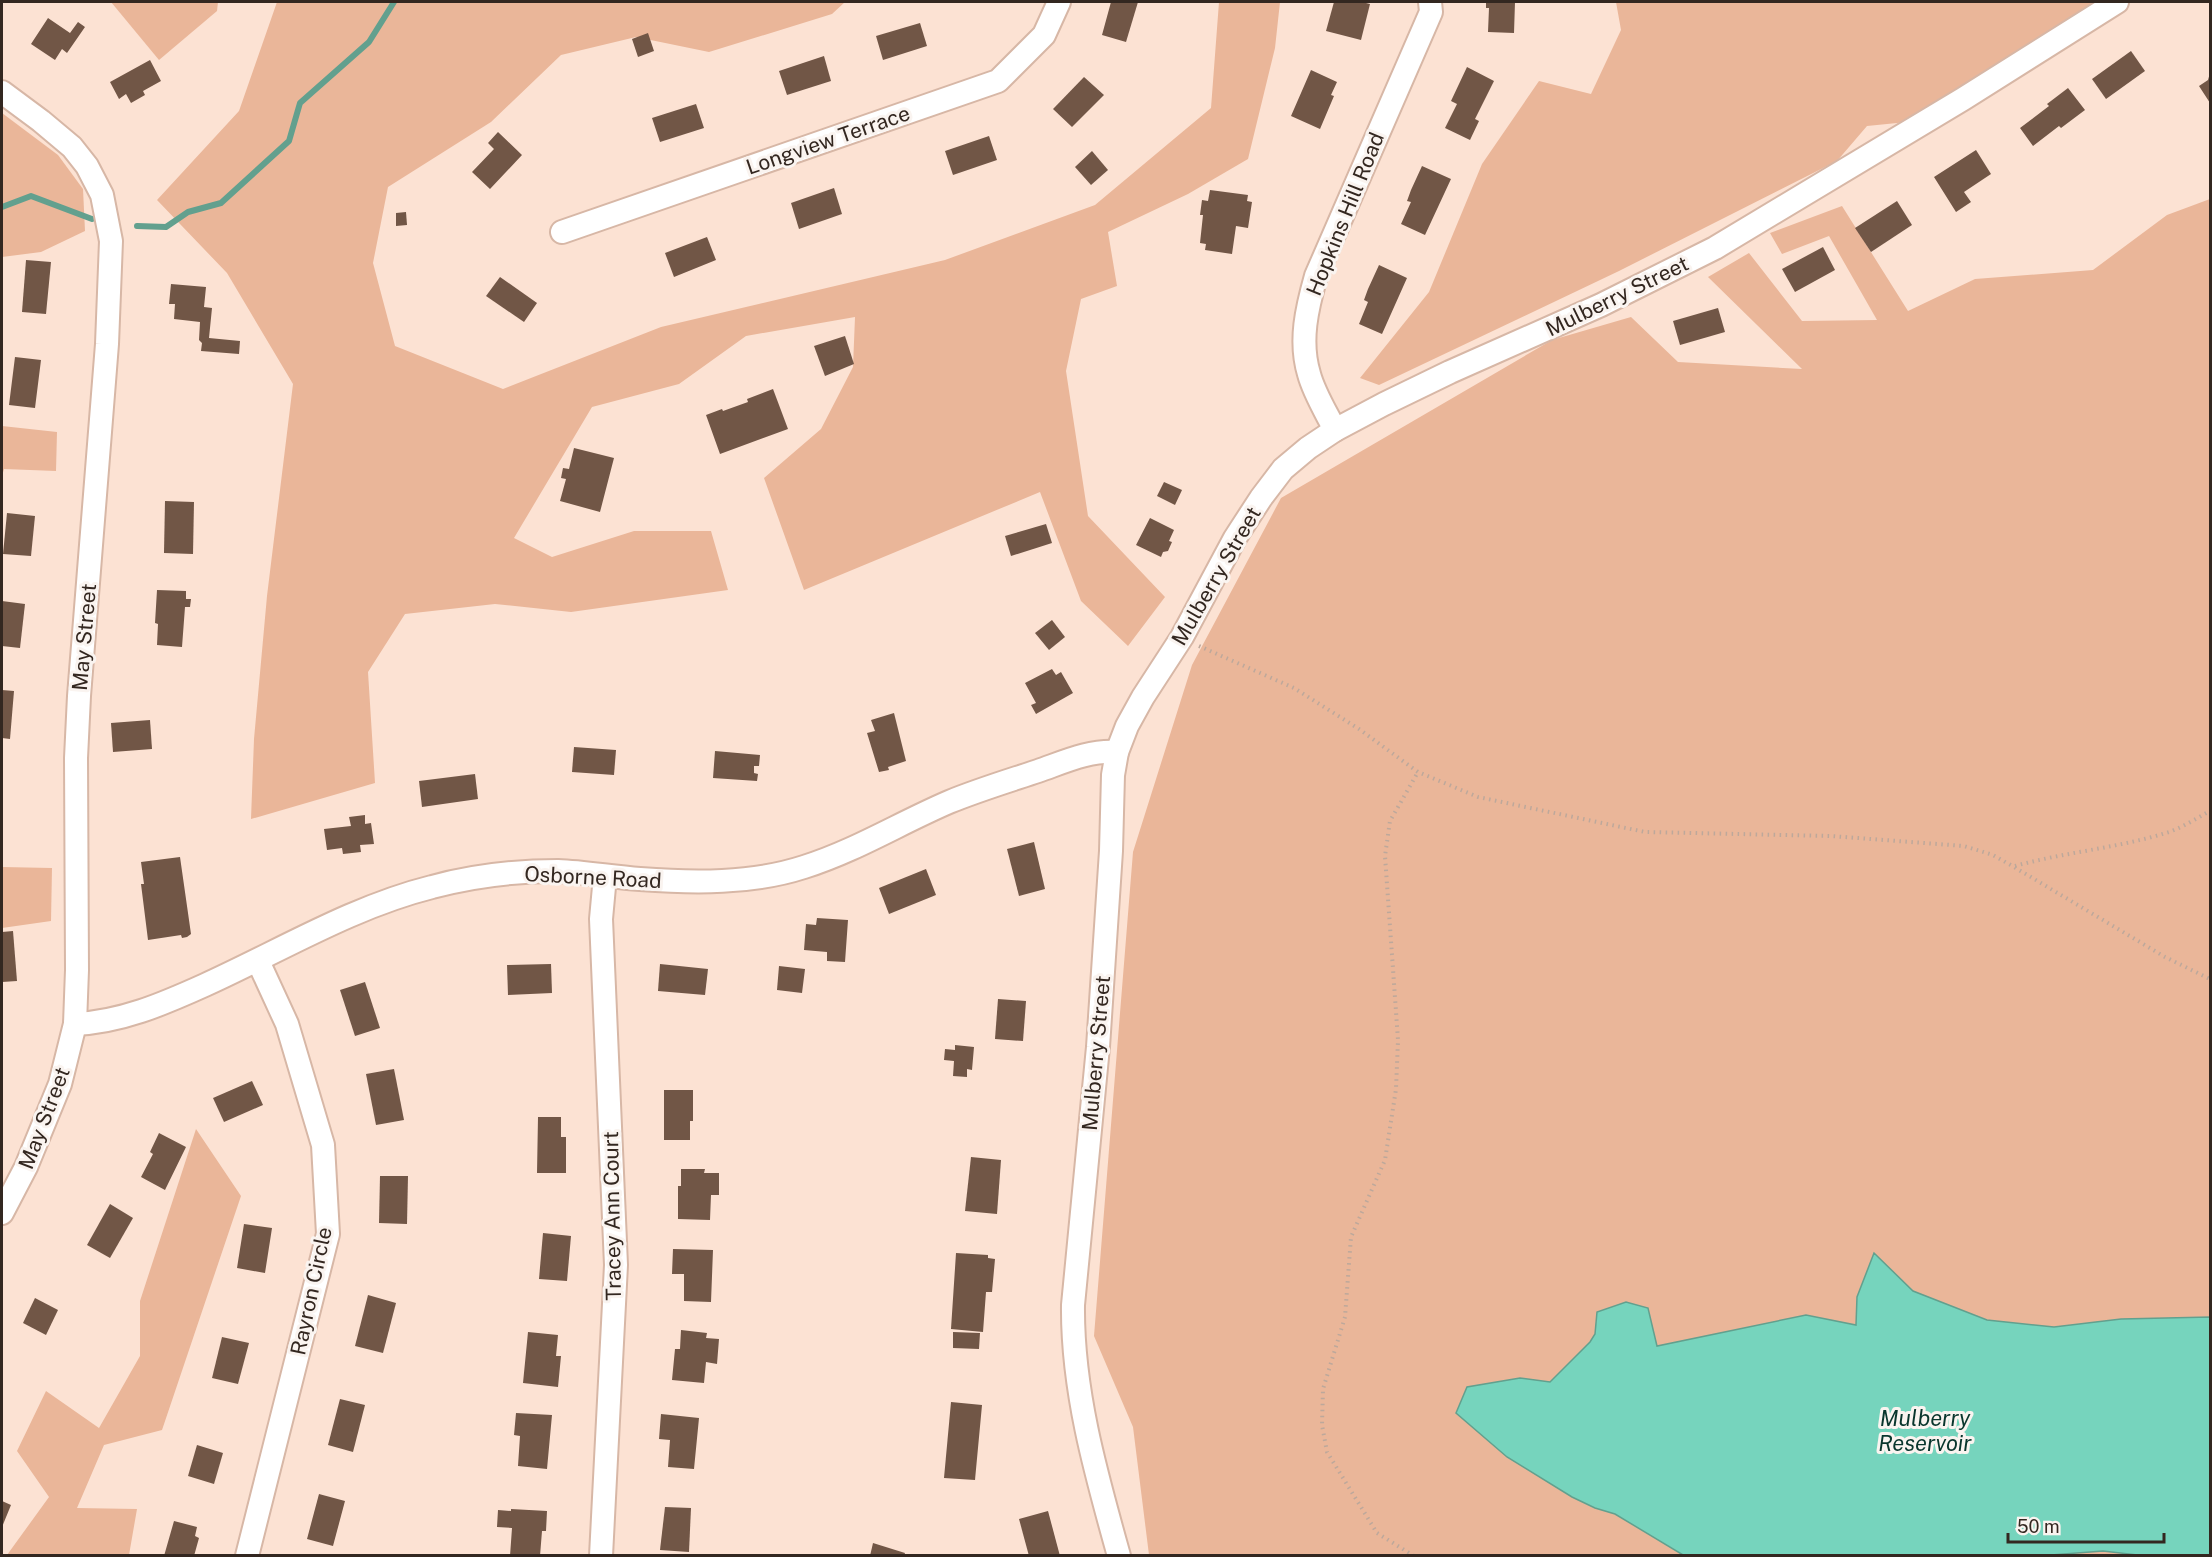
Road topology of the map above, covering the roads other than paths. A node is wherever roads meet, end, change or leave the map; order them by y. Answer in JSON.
{"nodes":[{"id":1,"x":1059,"y":2,"type":"edge"},
{"id":2,"x":1430,"y":2,"type":"edge"},
{"id":3,"x":2116,"y":2,"type":"edge"},
{"id":4,"x":2,"y":92,"type":"edge"},
{"id":5,"x":562,"y":232,"type":"dead end"},
{"id":6,"x":1335,"y":430,"type":"junction"},
{"id":7,"x":1117,"y":752,"type":"junction"},
{"id":8,"x":605,"y":876,"type":"junction"},
{"id":9,"x":258,"y":961,"type":"junction"},
{"id":10,"x":75,"y":1024,"type":"junction"},
{"id":11,"x":2,"y":1213,"type":"edge"},
{"id":12,"x":247,"y":1556,"type":"edge"},
{"id":13,"x":601,"y":1556,"type":"edge"},
{"id":14,"x":1119,"y":1556,"type":"edge"}],
"edges":[{"from":1,"to":5,"type":"street","name":"Longview Terrace"},
{"from":2,"to":6,"type":"street","name":"Hopkins Hill Road"},
{"from":3,"to":6,"type":"street","name":"Mulberry Street"},
{"from":4,"to":10,"type":"street","name":"May Street"},
{"from":6,"to":7,"type":"street","name":"Mulberry Street"},
{"from":7,"to":8,"type":"street","name":"Osborne Road"},
{"from":7,"to":14,"type":"street","name":"Mulberry Street"},
{"from":8,"to":9,"type":"street","name":"Osborne Road"},
{"from":8,"to":13,"type":"street","name":"Tracey Ann Court"},
{"from":9,"to":10,"type":"street","name":"Osborne Road"},
{"from":9,"to":12,"type":"street","name":"Rayron Circle"},
{"from":10,"to":11,"type":"street","name":"May Street"}]}
